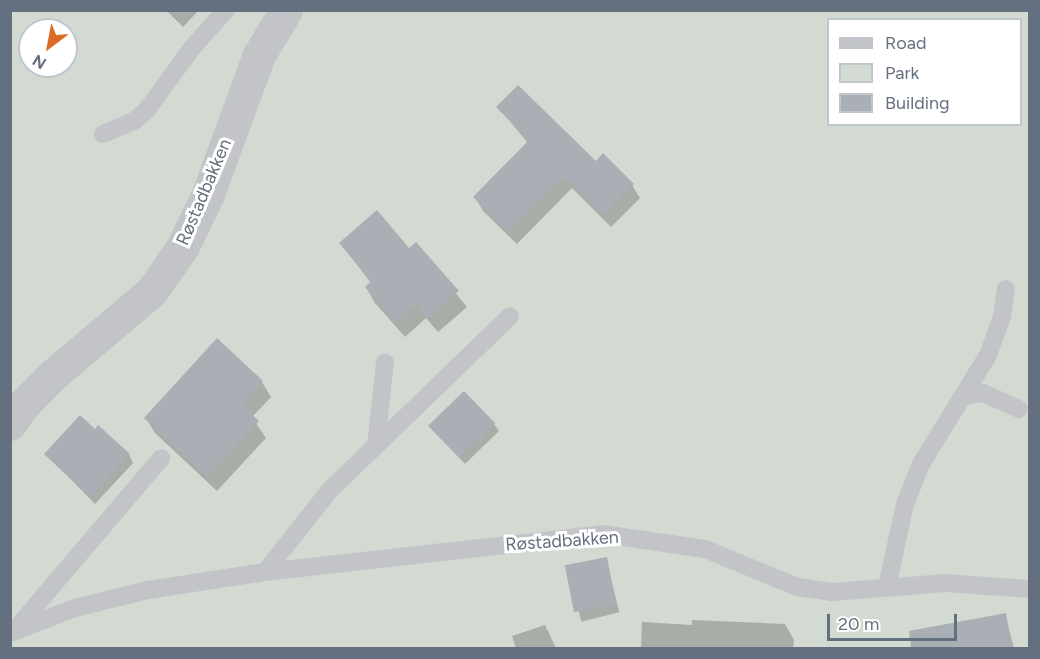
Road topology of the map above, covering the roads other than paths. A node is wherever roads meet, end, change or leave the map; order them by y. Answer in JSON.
{"nodes":[{"id":1,"x":226,"y":10,"type":"edge"},
{"id":2,"x":286,"y":10,"type":"edge"},
{"id":3,"x":103,"y":134,"type":"dead end"},
{"id":4,"x":1006,"y":289,"type":"dead end"},
{"id":5,"x":510,"y":316,"type":"dead end"},
{"id":6,"x":385,"y":362,"type":"dead end"},
{"id":7,"x":963,"y":396,"type":"junction"},
{"id":8,"x":1020,"y":409,"type":"dead end"},
{"id":9,"x":10,"y":424,"type":"edge"},
{"id":10,"x":376,"y":445,"type":"junction"},
{"id":11,"x":161,"y":458,"type":"dead end"},
{"id":12,"x":265,"y":572,"type":"junction"},
{"id":13,"x":886,"y":586,"type":"junction"},
{"id":14,"x":1029,"y":589,"type":"edge"},
{"id":15,"x":12,"y":632,"type":"edge"}],
"edges":[{"from":1,"to":3,"type":"lane"},
{"from":2,"to":9,"type":"street","name":"Røstadbakken"},
{"from":4,"to":7,"type":"lane"},
{"from":5,"to":10,"type":"lane"},
{"from":6,"to":10,"type":"lane"},
{"from":7,"to":8,"type":"lane"},
{"from":7,"to":13,"type":"lane"},
{"from":10,"to":12,"type":"lane"},
{"from":11,"to":15,"type":"lane"},
{"from":12,"to":13,"type":"lane","name":"Røstadbakken"},
{"from":12,"to":15,"type":"lane","name":"Røstadbakken"},
{"from":13,"to":14,"type":"lane","name":"Røstadbakken"}]}
